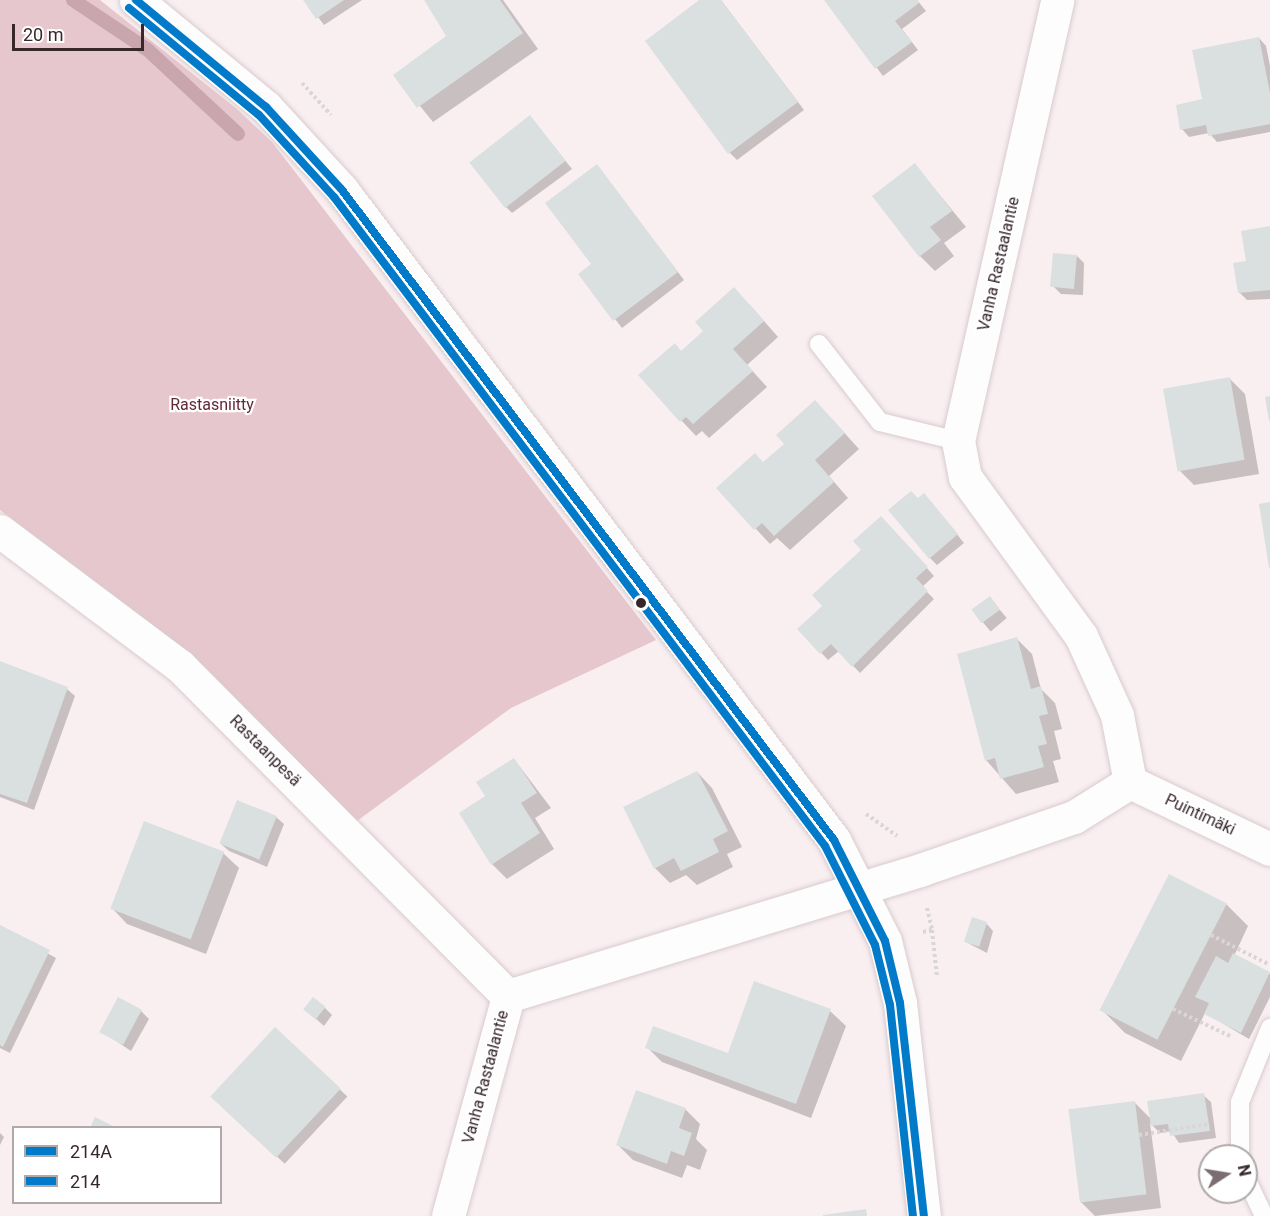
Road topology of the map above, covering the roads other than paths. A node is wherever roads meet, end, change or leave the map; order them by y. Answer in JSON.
{"nodes":[{"id":1,"x":136,"y":0,"type":"edge"},
{"id":2,"x":1057,"y":0,"type":"edge"},
{"id":3,"x":819,"y":344,"type":"dead end"},
{"id":4,"x":958,"y":441,"type":"junction"},
{"id":5,"x":0,"y":531,"type":"edge"},
{"id":6,"x":1130,"y":782,"type":"junction"},
{"id":7,"x":1270,"y":849,"type":"edge"},
{"id":8,"x":861,"y":888,"type":"junction"},
{"id":9,"x":508,"y":996,"type":"junction"},
{"id":10,"x":1270,"y":1028,"type":"edge"},
{"id":11,"x":1240,"y":1144,"type":"edge"},
{"id":12,"x":448,"y":1216,"type":"edge"},
{"id":13,"x":924,"y":1216,"type":"edge"}],
"edges":[{"from":1,"to":8,"type":"street"},
{"from":2,"to":4,"type":"street","name":"Vanha Rastaalantie"},
{"from":3,"to":4,"type":"lane"},
{"from":4,"to":6,"type":"street","name":"Vanha Rastaalantie"},
{"from":5,"to":9,"type":"street","name":"Rastaanpesä"},
{"from":6,"to":7,"type":"street","name":"Puintimäki"},
{"from":6,"to":8,"type":"street","name":"Vanha Rastaalantie"},
{"from":8,"to":9,"type":"street","name":"Vanha Rastaalantie"},
{"from":8,"to":13,"type":"street"},
{"from":9,"to":12,"type":"street","name":"Vanha Rastaalantie"},
{"from":10,"to":11,"type":"lane"}]}
